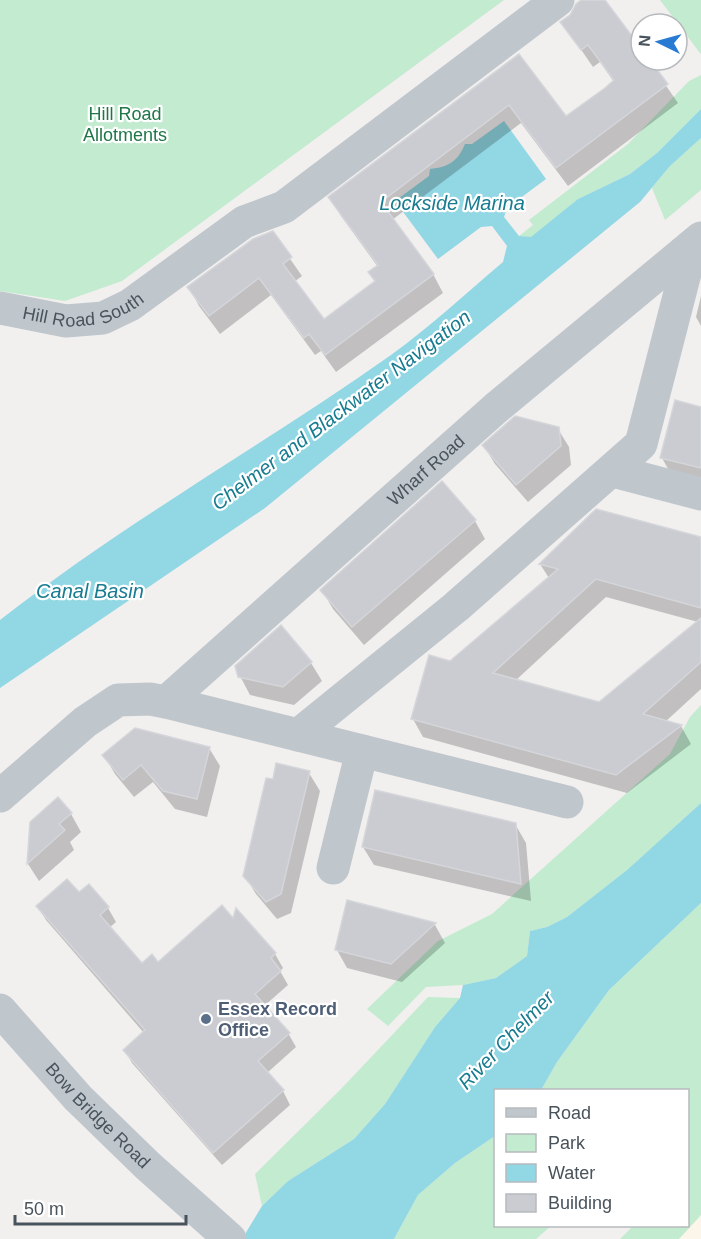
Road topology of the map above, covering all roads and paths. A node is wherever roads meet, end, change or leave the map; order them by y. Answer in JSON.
{"nodes":[{"id":1,"x":558,"y":0,"type":"edge"},
{"id":2,"x":696,"y":242,"type":"edge"},
{"id":3,"x":0,"y":308,"type":"edge"},
{"id":4,"x":613,"y":471,"type":"junction"},
{"id":5,"x":701,"y":494,"type":"edge"},
{"id":6,"x":166,"y":702,"type":"junction"},
{"id":7,"x":298,"y":735,"type":"junction"},
{"id":8,"x":362,"y":751,"type":"junction"},
{"id":9,"x":0,"y":796,"type":"edge"},
{"id":10,"x":567,"y":802,"type":"dead end"},
{"id":11,"x":333,"y":868,"type":"dead end"},
{"id":12,"x":0,"y":1010,"type":"edge"},
{"id":13,"x":230,"y":1239,"type":"edge"}],
"edges":[{"from":1,"to":3,"type":"street","name":"Hill Road South"},
{"from":2,"to":4,"type":"street","name":"Wharf Road"},
{"from":2,"to":6,"type":"street","name":"Wharf Road"},
{"from":4,"to":5,"type":"street"},
{"from":4,"to":7,"type":"street","name":"Wharf Road"},
{"from":6,"to":7,"type":"street"},
{"from":6,"to":9,"type":"street"},
{"from":7,"to":8,"type":"street"},
{"from":8,"to":10,"type":"street"},
{"from":8,"to":11,"type":"street"},
{"from":12,"to":13,"type":"street","name":"Bow Bridge Road"}]}
